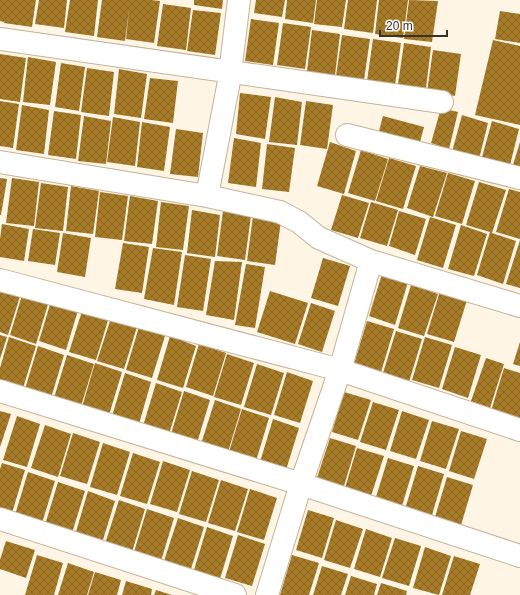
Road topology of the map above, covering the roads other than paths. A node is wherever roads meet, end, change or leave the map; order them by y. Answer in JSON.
{"nodes":[{"id":1,"x":239,"y":0,"type":"edge"},
{"id":2,"x":0,"y":39,"type":"edge"},
{"id":3,"x":230,"y":72,"type":"junction"},
{"id":4,"x":442,"y":102,"type":"dead end"},
{"id":5,"x":347,"y":135,"type":"dead end"},
{"id":6,"x":0,"y":162,"type":"edge"},
{"id":7,"x":520,"y":178,"type":"edge"},
{"id":8,"x":207,"y":196,"type":"junction"},
{"id":9,"x":371,"y":261,"type":"junction"},
{"id":10,"x":0,"y":280,"type":"edge"},
{"id":11,"x":520,"y":306,"type":"edge"},
{"id":12,"x":340,"y":370,"type":"junction"},
{"id":13,"x":0,"y":391,"type":"edge"},
{"id":14,"x":520,"y":430,"type":"edge"},
{"id":15,"x":301,"y":484,"type":"junction"},
{"id":16,"x":0,"y":519,"type":"edge"},
{"id":17,"x":520,"y":556,"type":"edge"},
{"id":18,"x":235,"y":595,"type":"edge"},
{"id":19,"x":267,"y":595,"type":"edge"}],
"edges":[{"from":1,"to":3,"type":"street"},
{"from":2,"to":3,"type":"street"},
{"from":3,"to":4,"type":"street"},
{"from":3,"to":8,"type":"street"},
{"from":5,"to":7,"type":"street"},
{"from":6,"to":8,"type":"street"},
{"from":8,"to":9,"type":"street"},
{"from":9,"to":11,"type":"street"},
{"from":9,"to":12,"type":"street"},
{"from":10,"to":12,"type":"street"},
{"from":12,"to":14,"type":"street"},
{"from":12,"to":15,"type":"street"},
{"from":13,"to":15,"type":"street"},
{"from":15,"to":17,"type":"street"},
{"from":15,"to":19,"type":"street"},
{"from":16,"to":18,"type":"street"}]}
